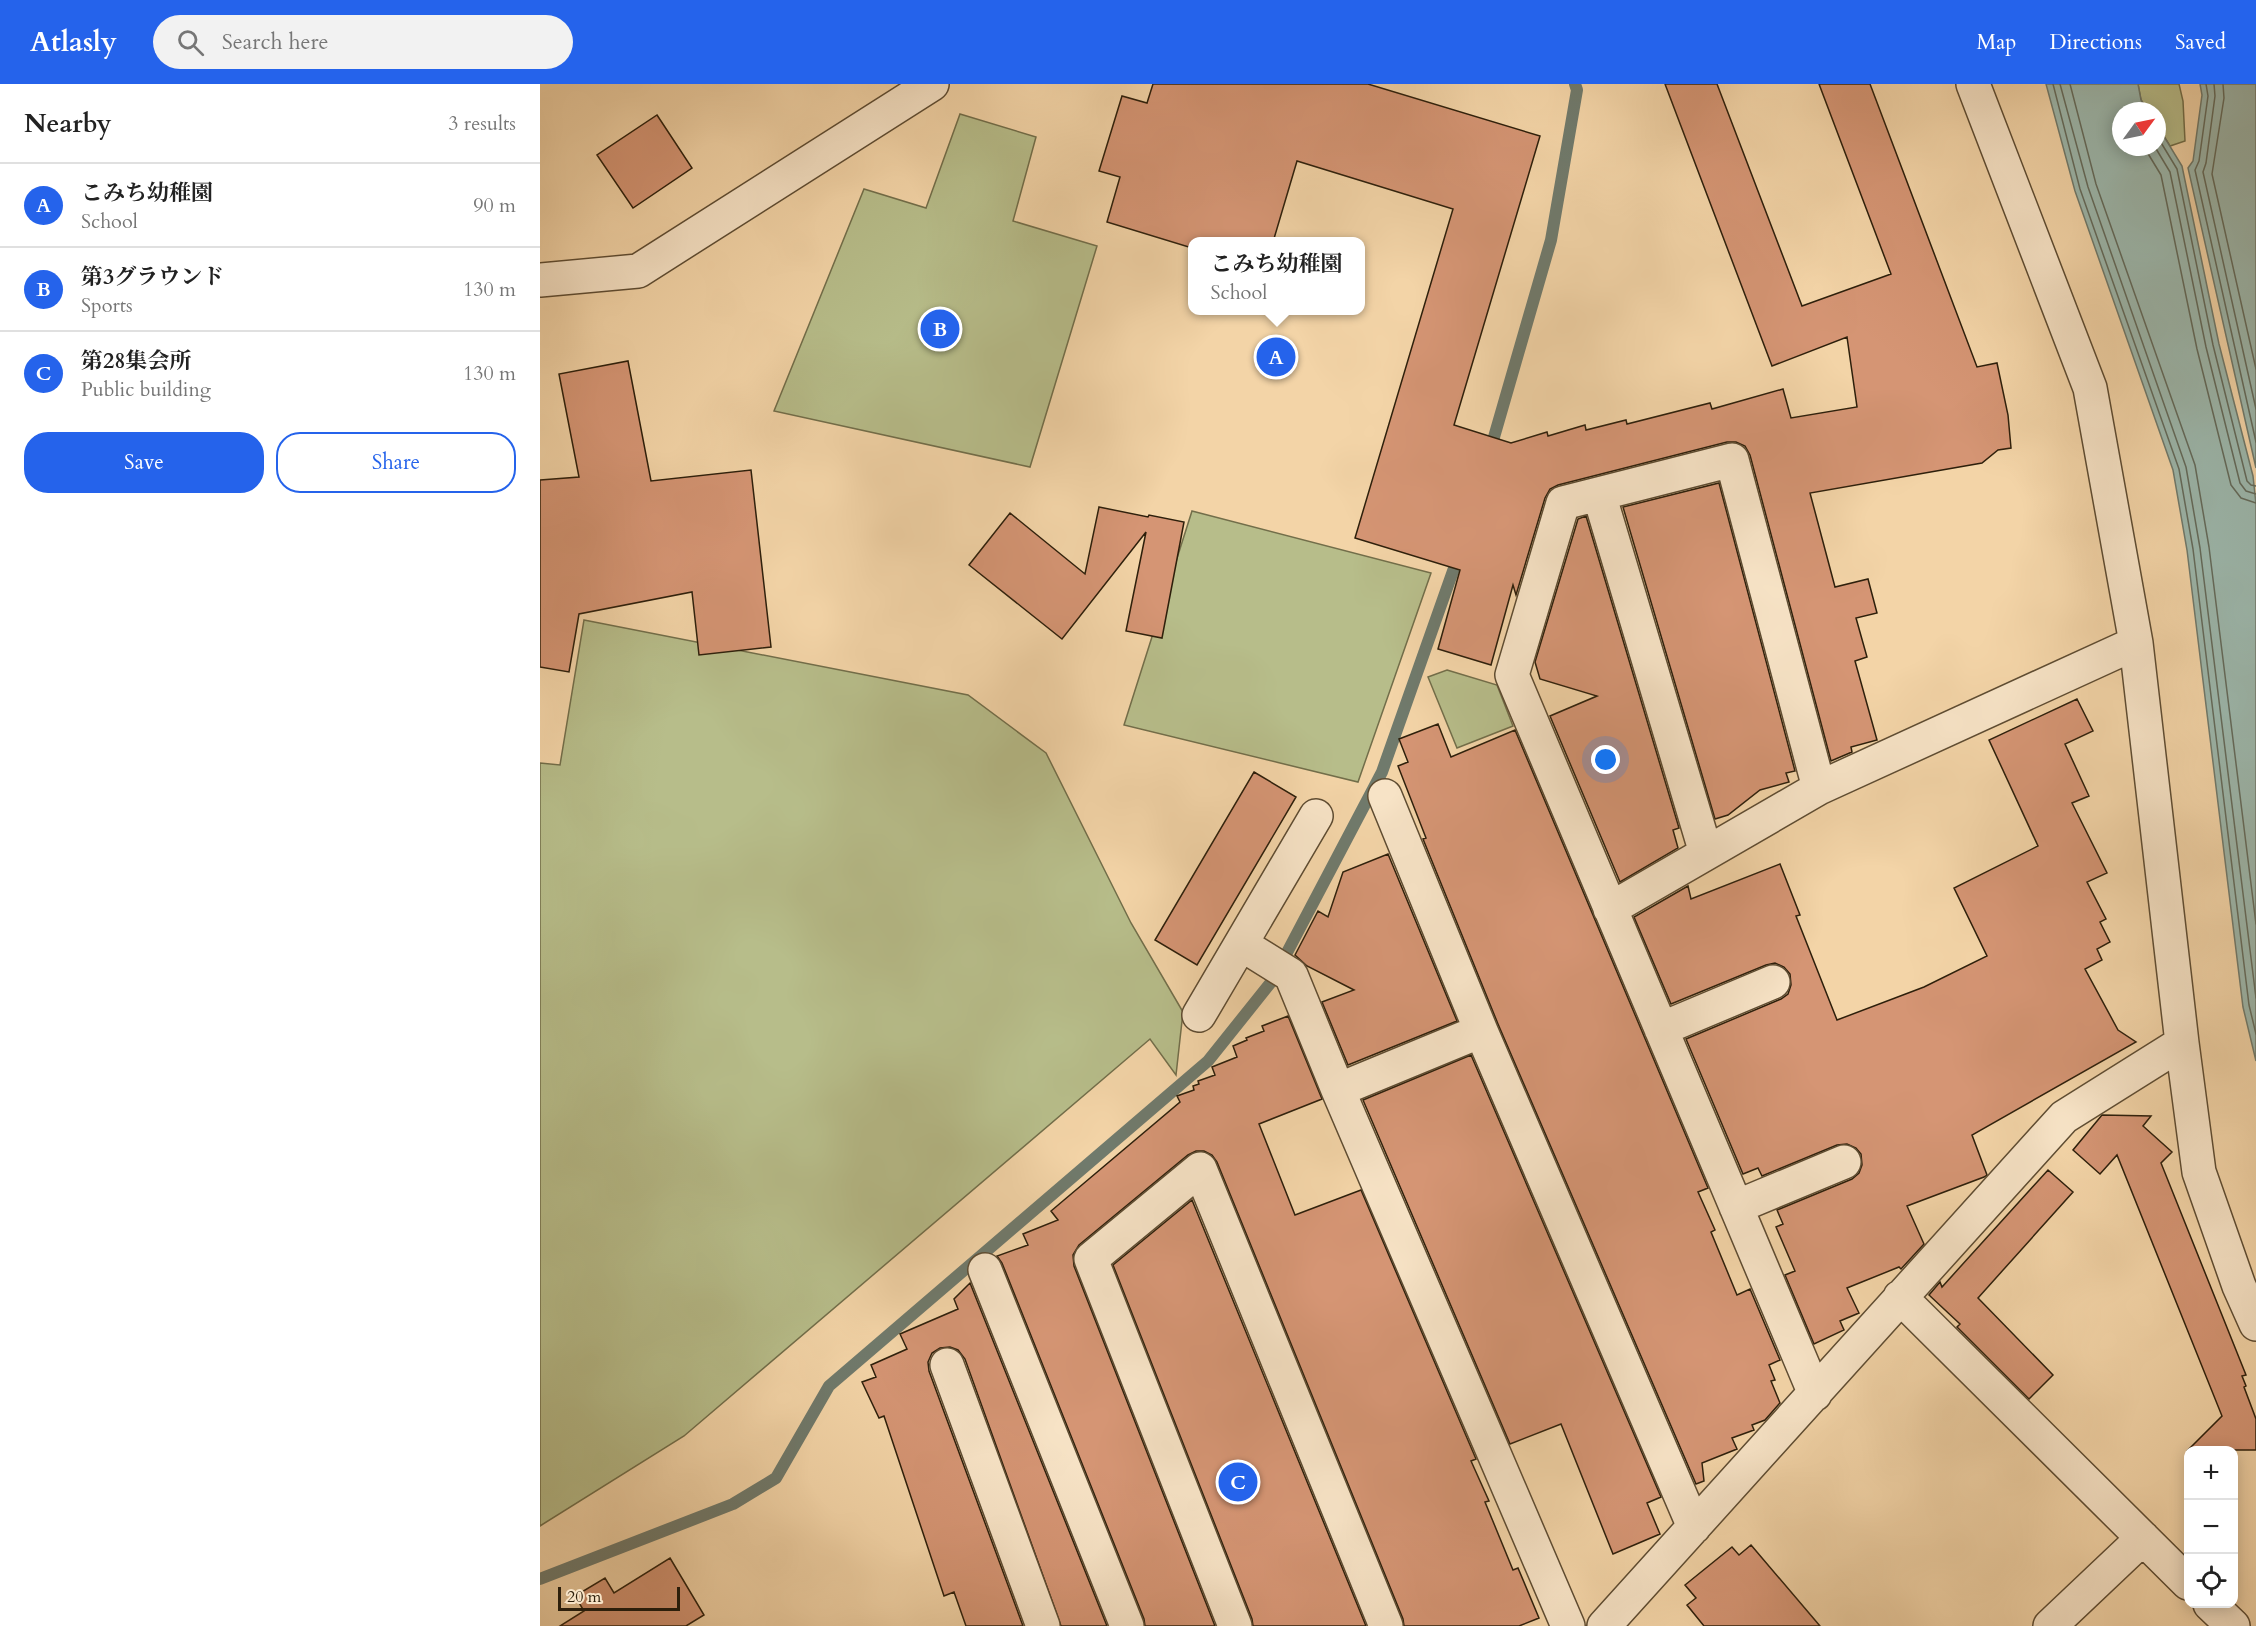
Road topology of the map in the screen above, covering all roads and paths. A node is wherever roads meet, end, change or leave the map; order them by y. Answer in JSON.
{"nodes":[{"id":1,"x":932,"y":84,"type":"edge"},
{"id":2,"x":1973,"y":84,"type":"edge"},
{"id":3,"x":540,"y":280,"type":"edge"},
{"id":4,"x":1599,"y":494,"type":"junction"},
{"id":5,"x":2136,"y":643,"type":"junction"},
{"id":6,"x":1819,"y":788,"type":"junction"},
{"id":7,"x":1385,"y":796,"type":"dead end"},
{"id":8,"x":1317,"y":816,"type":"dead end"},
{"id":9,"x":1706,"y":853,"type":"junction"},
{"id":10,"x":1610,"y":909,"type":"junction"},
{"id":11,"x":1241,"y":944,"type":"junction"},
{"id":12,"x":1773,"y":982,"type":"dead end"},
{"id":13,"x":1199,"y":1015,"type":"dead end"},
{"id":14,"x":1661,"y":1029,"type":"junction"},
{"id":15,"x":1481,"y":1031,"type":"junction"},
{"id":16,"x":2182,"y":1043,"type":"junction"},
{"id":17,"x":1338,"y":1090,"type":"junction"},
{"id":18,"x":1844,"y":1162,"type":"dead end"},
{"id":19,"x":1736,"y":1207,"type":"junction"},
{"id":20,"x":985,"y":1270,"type":"dead end"},
{"id":21,"x":1900,"y":1297,"type":"junction"},
{"id":22,"x":2256,"y":1324,"type":"edge"},
{"id":23,"x":947,"y":1365,"type":"dead end"},
{"id":24,"x":1815,"y":1394,"type":"junction"},
{"id":25,"x":1694,"y":1527,"type":"junction"},
{"id":26,"x":2143,"y":1538,"type":"junction"},
{"id":27,"x":2184,"y":1579,"type":"edge"},
{"id":28,"x":2214,"y":1608,"type":"edge"},
{"id":29,"x":1043,"y":1626,"type":"edge"},
{"id":30,"x":1127,"y":1626,"type":"edge"},
{"id":31,"x":1235,"y":1626,"type":"edge"},
{"id":32,"x":1386,"y":1626,"type":"edge"},
{"id":33,"x":1568,"y":1626,"type":"edge"},
{"id":34,"x":1604,"y":1626,"type":"edge"},
{"id":35,"x":2049,"y":1626,"type":"edge"},
{"id":36,"x":2233,"y":1626,"type":"edge"}],
"edges":[{"from":1,"to":3,"type":"street"},
{"from":2,"to":5,"type":"street"},
{"from":4,"to":6,"type":"street"},
{"from":4,"to":9,"type":"street"},
{"from":4,"to":10,"type":"street"},
{"from":5,"to":6,"type":"street"},
{"from":5,"to":16,"type":"street"},
{"from":6,"to":9,"type":"street"},
{"from":7,"to":15,"type":"street"},
{"from":8,"to":11,"type":"street"},
{"from":9,"to":10,"type":"street"},
{"from":10,"to":14,"type":"street"},
{"from":11,"to":13,"type":"street"},
{"from":11,"to":17,"type":"street"},
{"from":12,"to":14,"type":"street"},
{"from":14,"to":19,"type":"street"},
{"from":15,"to":17,"type":"street"},
{"from":15,"to":25,"type":"street"},
{"from":16,"to":21,"type":"street"},
{"from":16,"to":22,"type":"street"},
{"from":17,"to":33,"type":"street"},
{"from":18,"to":19,"type":"street"},
{"from":19,"to":24,"type":"street"},
{"from":20,"to":30,"type":"street"},
{"from":21,"to":24,"type":"street"},
{"from":21,"to":26,"type":"street"},
{"from":23,"to":29,"type":"street"},
{"from":24,"to":25,"type":"street"},
{"from":25,"to":34,"type":"street"},
{"from":26,"to":27,"type":"street"},
{"from":26,"to":35,"type":"street"},
{"from":28,"to":36,"type":"street"},
{"from":31,"to":32,"type":"street"}]}
